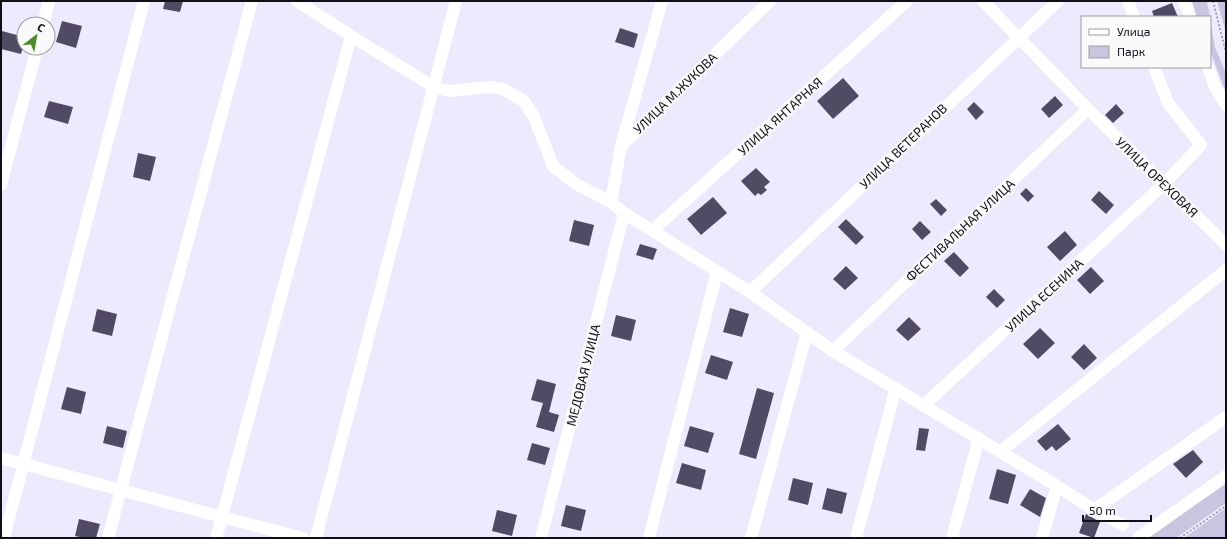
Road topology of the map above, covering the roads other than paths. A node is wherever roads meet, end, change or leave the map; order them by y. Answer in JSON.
{"nodes":[{"id":1,"x":49,"y":1,"type":"edge"},
{"id":2,"x":144,"y":1,"type":"edge"},
{"id":3,"x":252,"y":1,"type":"edge"},
{"id":4,"x":297,"y":1,"type":"edge"},
{"id":5,"x":456,"y":1,"type":"edge"},
{"id":6,"x":662,"y":1,"type":"edge"},
{"id":7,"x":770,"y":1,"type":"edge"},
{"id":8,"x":907,"y":1,"type":"edge"},
{"id":9,"x":983,"y":1,"type":"edge"},
{"id":10,"x":1058,"y":1,"type":"edge"},
{"id":11,"x":1128,"y":1,"type":"edge"},
{"id":12,"x":1184,"y":1,"type":"edge"},
{"id":13,"x":45,"y":16,"type":"edge"},
{"id":14,"x":1134,"y":16,"type":"edge"},
{"id":15,"x":1190,"y":16,"type":"edge"},
{"id":16,"x":351,"y":36,"type":"junction"},
{"id":17,"x":1019,"y":37,"type":"junction"},
{"id":18,"x":35,"y":56,"type":"edge"},
{"id":19,"x":1154,"y":68,"type":"edge"},
{"id":20,"x":1208,"y":68,"type":"edge"},
{"id":21,"x":434,"y":87,"type":"junction"},
{"id":22,"x":1226,"y":105,"type":"edge"},
{"id":23,"x":1088,"y":110,"type":"junction"},
{"id":24,"x":621,"y":146,"type":"junction"},
{"id":25,"x":1164,"y":184,"type":"junction"},
{"id":26,"x":1,"y":185,"type":"edge"},
{"id":27,"x":611,"y":202,"type":"junction"},
{"id":28,"x":624,"y":213,"type":"junction"},
{"id":29,"x":653,"y":230,"type":"junction"},
{"id":30,"x":1226,"y":245,"type":"edge"},
{"id":31,"x":1226,"y":270,"type":"edge"},
{"id":32,"x":717,"y":272,"type":"junction"},
{"id":33,"x":750,"y":292,"type":"junction"},
{"id":34,"x":807,"y":332,"type":"junction"},
{"id":35,"x":833,"y":351,"type":"junction"},
{"id":36,"x":896,"y":388,"type":"junction"},
{"id":37,"x":924,"y":405,"type":"junction"},
{"id":38,"x":1226,"y":417,"type":"edge"},
{"id":39,"x":979,"y":438,"type":"junction"},
{"id":40,"x":1001,"y":451,"type":"junction"},
{"id":41,"x":1,"y":458,"type":"edge"},
{"id":42,"x":23,"y":464,"type":"junction"},
{"id":43,"x":1226,"y":476,"type":"edge"},
{"id":44,"x":1058,"y":486,"type":"junction"},
{"id":45,"x":121,"y":490,"type":"junction"},
{"id":46,"x":1094,"y":510,"type":"junction"},
{"id":47,"x":222,"y":517,"type":"junction"},
{"id":48,"x":1123,"y":525,"type":"dead end"},
{"id":49,"x":4,"y":538,"type":"edge"},
{"id":50,"x":108,"y":538,"type":"edge"},
{"id":51,"x":216,"y":538,"type":"edge"},
{"id":52,"x":303,"y":538,"type":"edge"},
{"id":53,"x":316,"y":538,"type":"edge"},
{"id":54,"x":541,"y":538,"type":"edge"},
{"id":55,"x":649,"y":538,"type":"edge"},
{"id":56,"x":751,"y":538,"type":"edge"},
{"id":57,"x":856,"y":538,"type":"edge"},
{"id":58,"x":952,"y":538,"type":"edge"},
{"id":59,"x":1042,"y":538,"type":"edge"},
{"id":60,"x":1138,"y":538,"type":"edge"}],
"edges":[{"from":1,"to":13,"type":"street"},
{"from":2,"to":42,"type":"street"},
{"from":3,"to":45,"type":"street"},
{"from":4,"to":16,"type":"street"},
{"from":5,"to":21,"type":"street"},
{"from":6,"to":24,"type":"street"},
{"from":7,"to":24,"type":"street","name":"УЛИЦА М.ЖУКОВА"},
{"from":8,"to":29,"type":"street","name":"УЛИЦА ЯНТАРНАЯ"},
{"from":9,"to":17,"type":"street","name":"УЛИЦА ОРЕХОВАЯ"},
{"from":10,"to":17,"type":"street","name":"УЛИЦА ВЕТЕРАНОВ"},
{"from":11,"to":14,"type":"street"},
{"from":12,"to":15,"type":"street"},
{"from":16,"to":21,"type":"street"},
{"from":16,"to":47,"type":"street"},
{"from":17,"to":23,"type":"street","name":"УЛИЦА ОРЕХОВАЯ"},
{"from":17,"to":33,"type":"street","name":"УЛИЦА ВЕТЕРАНОВ"},
{"from":18,"to":26,"type":"street"},
{"from":19,"to":25,"type":"street","name":"УЛИЦА ЕСЕНИНА"},
{"from":20,"to":22,"type":"street"},
{"from":21,"to":27,"type":"street"},
{"from":21,"to":53,"type":"street"},
{"from":23,"to":25,"type":"street","name":"УЛИЦА ОРЕХОВАЯ"},
{"from":23,"to":35,"type":"street","name":"ФЕСТИВАЛЬНАЯ УЛИЦА"},
{"from":24,"to":27,"type":"street"},
{"from":25,"to":30,"type":"street","name":"УЛИЦА ОРЕХОВАЯ"},
{"from":25,"to":37,"type":"street","name":"УЛИЦА ЕСЕНИНА"},
{"from":27,"to":28,"type":"street"},
{"from":28,"to":29,"type":"street"},
{"from":28,"to":54,"type":"street","name":"МЕДОВАЯ УЛИЦА"},
{"from":29,"to":32,"type":"street"},
{"from":31,"to":40,"type":"street"},
{"from":32,"to":33,"type":"street"},
{"from":32,"to":55,"type":"street"},
{"from":33,"to":34,"type":"street"},
{"from":34,"to":35,"type":"street"},
{"from":34,"to":56,"type":"street"},
{"from":35,"to":36,"type":"street"},
{"from":36,"to":37,"type":"street"},
{"from":36,"to":57,"type":"street"},
{"from":37,"to":39,"type":"street"},
{"from":38,"to":46,"type":"street"},
{"from":39,"to":40,"type":"street"},
{"from":39,"to":58,"type":"street"},
{"from":40,"to":44,"type":"street"},
{"from":41,"to":42,"type":"street"},
{"from":42,"to":45,"type":"street"},
{"from":42,"to":49,"type":"street"},
{"from":43,"to":60,"type":"street"},
{"from":44,"to":46,"type":"street"},
{"from":44,"to":59,"type":"street"},
{"from":45,"to":47,"type":"street"},
{"from":45,"to":50,"type":"street"},
{"from":46,"to":48,"type":"street"},
{"from":47,"to":51,"type":"street"},
{"from":47,"to":52,"type":"street"}]}
